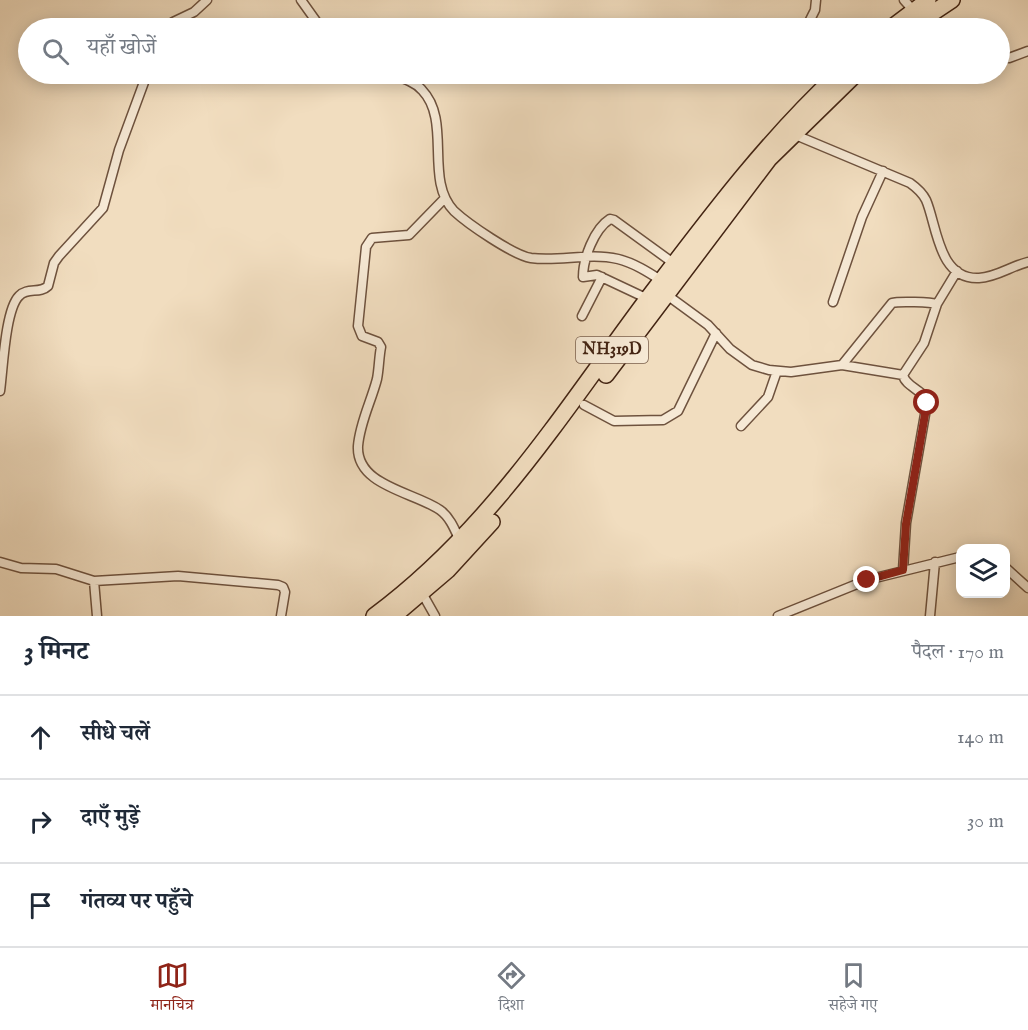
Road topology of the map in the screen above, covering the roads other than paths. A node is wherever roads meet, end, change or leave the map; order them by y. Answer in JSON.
{"nodes":[{"id":1,"x":207,"y":0,"type":"edge"},
{"id":2,"x":301,"y":0,"type":"edge"},
{"id":3,"x":816,"y":0,"type":"edge"},
{"id":4,"x":927,"y":0,"type":"edge"},
{"id":5,"x":952,"y":0,"type":"edge"},
{"id":6,"x":908,"y":5,"type":"edge"},
{"id":7,"x":181,"y":18,"type":"edge"},
{"id":8,"x":314,"y":18,"type":"edge"},
{"id":9,"x":811,"y":18,"type":"edge"},
{"id":10,"x":898,"y":18,"type":"edge"},
{"id":11,"x":925,"y":18,"type":"edge"},
{"id":12,"x":1028,"y":51,"type":"edge"},
{"id":13,"x":1010,"y":58,"type":"edge"},
{"id":14,"x":143,"y":84,"type":"edge"},
{"id":15,"x":414,"y":84,"type":"edge"},
{"id":16,"x":827,"y":84,"type":"edge"},
{"id":17,"x":846,"y":84,"type":"edge"},
{"id":18,"x":793,"y":134,"type":"junction"},
{"id":19,"x":883,"y":171,"type":"junction"},
{"id":20,"x":445,"y":198,"type":"junction"},
{"id":21,"x":587,"y":256,"type":"junction"},
{"id":22,"x":1028,"y":262,"type":"edge"},
{"id":23,"x":676,"y":265,"type":"junction"},
{"id":24,"x":957,"y":271,"type":"junction"},
{"id":25,"x":602,"y":277,"type":"junction"},
{"id":26,"x":665,"y":288,"type":"junction"},
{"id":27,"x":648,"y":298,"type":"junction"},
{"id":28,"x":833,"y":302,"type":"dead end"},
{"id":29,"x":937,"y":304,"type":"junction"},
{"id":30,"x":582,"y":316,"type":"dead end"},
{"id":31,"x":716,"y":333,"type":"junction"},
{"id":32,"x":842,"y":365,"type":"junction"},
{"id":33,"x":777,"y":371,"type":"junction"},
{"id":34,"x":903,"y":375,"type":"junction"},
{"id":35,"x":0,"y":391,"type":"edge"},
{"id":36,"x":584,"y":405,"type":"junction"},
{"id":37,"x":741,"y":426,"type":"dead end"},
{"id":38,"x":461,"y":542,"type":"junction"},
{"id":39,"x":956,"y":558,"type":"edge"},
{"id":40,"x":0,"y":562,"type":"edge"},
{"id":41,"x":935,"y":562,"type":"junction"},
{"id":42,"x":903,"y":570,"type":"junction"},
{"id":43,"x":1010,"y":572,"type":"edge"},
{"id":44,"x":94,"y":581,"type":"junction"},
{"id":45,"x":1028,"y":588,"type":"edge"},
{"id":46,"x":422,"y":593,"type":"junction"},
{"id":47,"x":98,"y":616,"type":"edge"},
{"id":48,"x":281,"y":616,"type":"edge"},
{"id":49,"x":374,"y":616,"type":"edge"},
{"id":50,"x":394,"y":616,"type":"edge"},
{"id":51,"x":435,"y":616,"type":"edge"},
{"id":52,"x":778,"y":616,"type":"edge"},
{"id":53,"x":930,"y":616,"type":"edge"}],
"edges":[{"from":1,"to":7,"type":"street"},
{"from":2,"to":8,"type":"street"},
{"from":3,"to":9,"type":"street"},
{"from":4,"to":6,"type":"highway"},
{"from":5,"to":11,"type":"highway"},
{"from":6,"to":10,"type":"highway"},
{"from":12,"to":13,"type":"street"},
{"from":14,"to":35,"type":"street"},
{"from":15,"to":20,"type":"street"},
{"from":16,"to":23,"type":"highway","number":"NH319D"},
{"from":17,"to":18,"type":"highway","number":"NH319D"},
{"from":18,"to":19,"type":"street"},
{"from":18,"to":26,"type":"highway","number":"NH319D"},
{"from":19,"to":24,"type":"street"},
{"from":19,"to":28,"type":"street"},
{"from":20,"to":21,"type":"street"},
{"from":20,"to":38,"type":"street"},
{"from":21,"to":23,"type":"street"},
{"from":21,"to":25,"type":"street"},
{"from":21,"to":26,"type":"street"},
{"from":22,"to":24,"type":"street"},
{"from":23,"to":26,"type":"highway","number":"NH319D"},
{"from":24,"to":29,"type":"street"},
{"from":25,"to":27,"type":"street"},
{"from":25,"to":30,"type":"street"},
{"from":26,"to":27,"type":"highway","number":"NH319D"},
{"from":26,"to":31,"type":"street"},
{"from":26,"to":36,"type":"highway","number":"NH319D"},
{"from":27,"to":38,"type":"highway","number":"NH319D"},
{"from":29,"to":32,"type":"street"},
{"from":29,"to":34,"type":"street"},
{"from":31,"to":33,"type":"street"},
{"from":31,"to":36,"type":"street"},
{"from":32,"to":33,"type":"street"},
{"from":32,"to":34,"type":"street"},
{"from":33,"to":37,"type":"street"},
{"from":34,"to":42,"type":"street"},
{"from":36,"to":46,"type":"highway","number":"NH319D"},
{"from":38,"to":49,"type":"highway","number":"NH319D"},
{"from":39,"to":41,"type":"street"},
{"from":40,"to":44,"type":"street"},
{"from":41,"to":42,"type":"street"},
{"from":41,"to":53,"type":"street"},
{"from":42,"to":52,"type":"street"},
{"from":43,"to":45,"type":"street"},
{"from":44,"to":47,"type":"street"},
{"from":44,"to":48,"type":"street"},
{"from":46,"to":50,"type":"highway","number":"NH319D"},
{"from":46,"to":51,"type":"street"}]}
